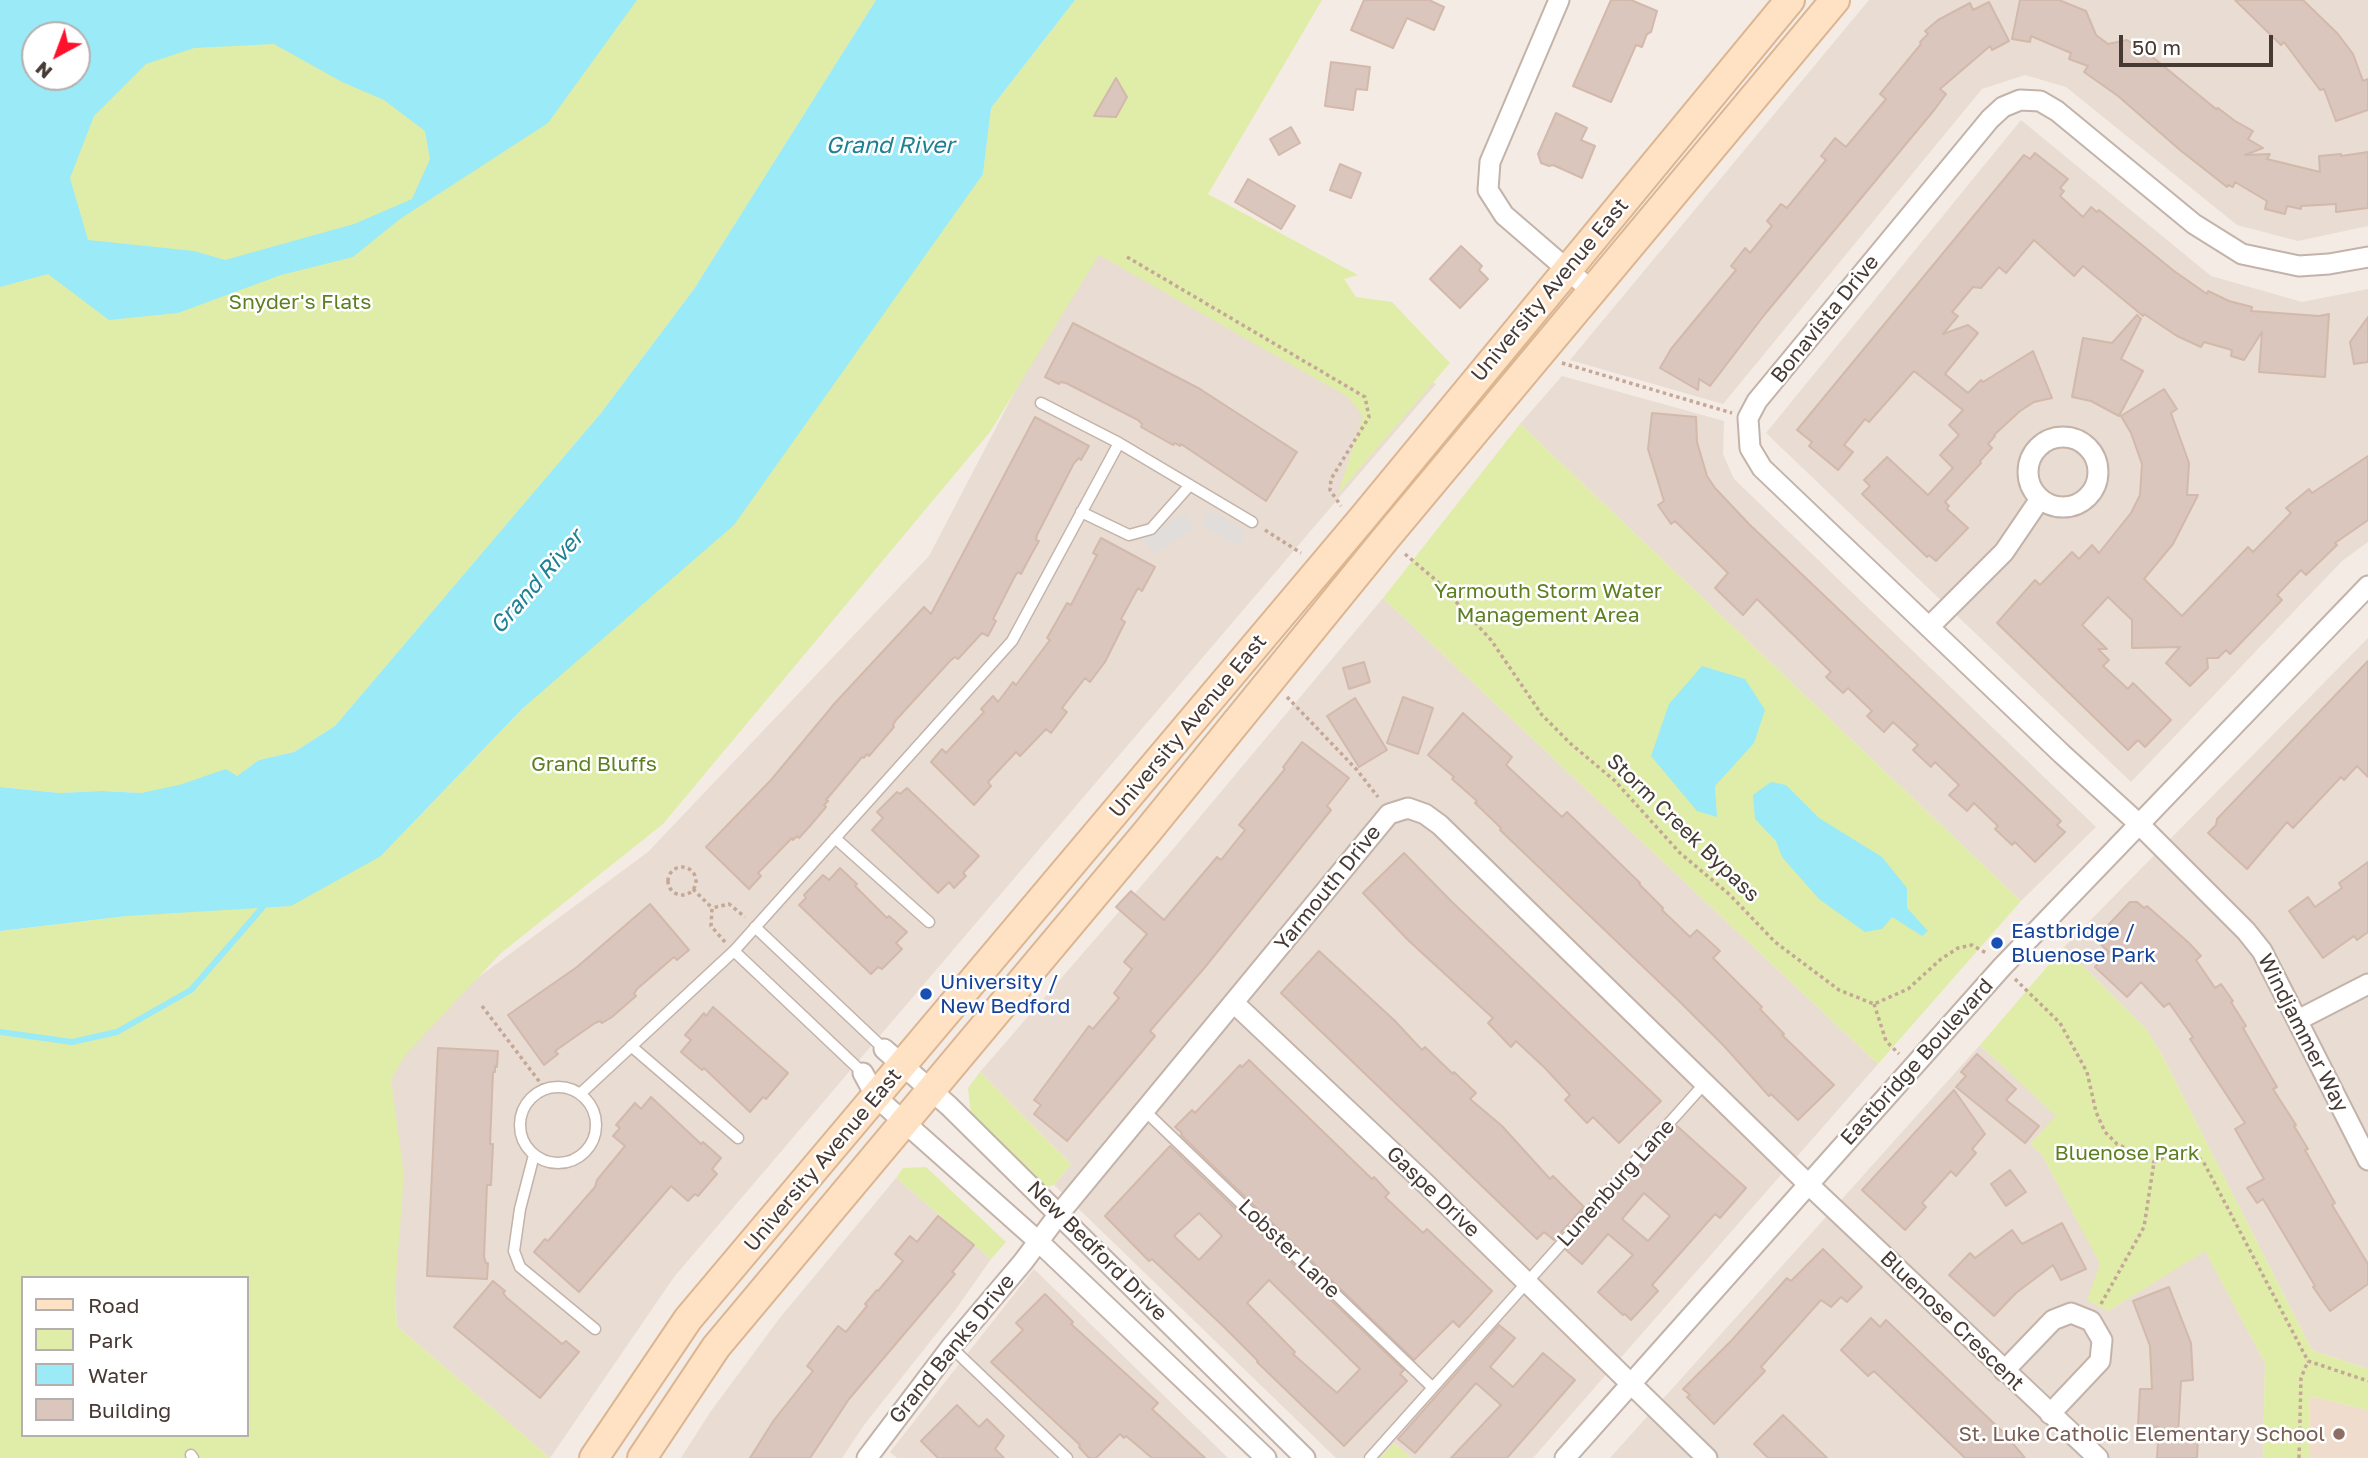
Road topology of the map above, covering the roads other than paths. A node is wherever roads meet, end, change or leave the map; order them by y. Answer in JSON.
{"nodes":[{"id":1,"x":1559,"y":0,"type":"edge"},
{"id":2,"x":1790,"y":0,"type":"edge"},
{"id":3,"x":1835,"y":0,"type":"edge"},
{"id":4,"x":2368,"y":257,"type":"edge"},
{"id":5,"x":1567,"y":270,"type":"junction"},
{"id":6,"x":1592,"y":291,"type":"junction"},
{"id":7,"x":1041,"y":403,"type":"dead end"},
{"id":8,"x":1119,"y":443,"type":"junction"},
{"id":9,"x":1190,"y":485,"type":"junction"},
{"id":10,"x":2040,"y":499,"type":"dead end"},
{"id":11,"x":1081,"y":512,"type":"junction"},
{"id":12,"x":1252,"y":522,"type":"road end"},
{"id":13,"x":2368,"y":586,"type":"edge"},
{"id":14,"x":1929,"y":626,"type":"junction"},
{"id":15,"x":2139,"y":824,"type":"junction"},
{"id":16,"x":835,"y":838,"type":"junction"},
{"id":17,"x":929,"y":922,"type":"dead end"},
{"id":18,"x":755,"y":926,"type":"junction"},
{"id":19,"x":734,"y":951,"type":"junction"},
{"id":20,"x":2368,"y":984,"type":"edge"},
{"id":21,"x":1234,"y":1003,"type":"junction"},
{"id":22,"x":2298,"y":1020,"type":"junction"},
{"id":23,"x":631,"y":1046,"type":"junction"},
{"id":24,"x":894,"y":1057,"type":"junction"},
{"id":25,"x":1705,"y":1083,"type":"junction"},
{"id":26,"x":869,"y":1085,"type":"junction"},
{"id":27,"x":931,"y":1090,"type":"junction"},
{"id":28,"x":580,"y":1094,"type":"junction"},
{"id":29,"x":1145,"y":1111,"type":"junction"},
{"id":30,"x":904,"y":1123,"type":"junction"},
{"id":31,"x":738,"y":1138,"type":"dead end"},
{"id":32,"x":534,"y":1155,"type":"junction"},
{"id":33,"x":2368,"y":1160,"type":"edge"},
{"id":34,"x":1808,"y":1184,"type":"junction"},
{"id":35,"x":1059,"y":1214,"type":"junction"},
{"id":36,"x":1039,"y":1242,"type":"junction"},
{"id":37,"x":1527,"y":1283,"type":"junction"},
{"id":38,"x":595,"y":1329,"type":"dead end"},
{"id":39,"x":951,"y":1347,"type":"junction"},
{"id":40,"x":2004,"y":1371,"type":"junction"},
{"id":41,"x":1630,"y":1384,"type":"junction"},
{"id":42,"x":1432,"y":1387,"type":"junction"},
{"id":43,"x":2050,"y":1414,"type":"junction"},
{"id":44,"x":594,"y":1458,"type":"edge"},
{"id":45,"x":642,"y":1458,"type":"edge"},
{"id":46,"x":867,"y":1458,"type":"edge"},
{"id":47,"x":1067,"y":1458,"type":"edge"},
{"id":48,"x":1266,"y":1458,"type":"edge"},
{"id":49,"x":1305,"y":1458,"type":"edge"},
{"id":50,"x":1370,"y":1458,"type":"edge"},
{"id":51,"x":1565,"y":1458,"type":"edge"},
{"id":52,"x":1707,"y":1458,"type":"edge"},
{"id":53,"x":2098,"y":1458,"type":"edge"}],
"edges":[{"from":1,"to":5,"type":"street"},
{"from":2,"to":5,"type":"main road","name":"University Avenue East"},
{"from":3,"to":6,"type":"main road","name":"University Avenue East"},
{"from":4,"to":14,"type":"street","name":"Bonavista Drive"},
{"from":5,"to":6,"type":"street"},
{"from":5,"to":24,"type":"main road","name":"University Avenue East"},
{"from":6,"to":27,"type":"main road","name":"University Avenue East"},
{"from":7,"to":8,"type":"lane"},
{"from":8,"to":9,"type":"lane"},
{"from":8,"to":11,"type":"lane"},
{"from":9,"to":11,"type":"lane"},
{"from":9,"to":12,"type":"lane"},
{"from":10,"to":14,"type":"street"},
{"from":11,"to":16,"type":"lane"},
{"from":13,"to":15,"type":"street","name":"Eastbridge Boulevard"},
{"from":14,"to":15,"type":"street"},
{"from":15,"to":22,"type":"street","name":"Windjammer Way"},
{"from":15,"to":34,"type":"street","name":"Eastbridge Boulevard"},
{"from":16,"to":17,"type":"lane"},
{"from":16,"to":18,"type":"lane"},
{"from":18,"to":19,"type":"lane"},
{"from":18,"to":24,"type":"lane"},
{"from":19,"to":23,"type":"lane"},
{"from":19,"to":26,"type":"lane"},
{"from":20,"to":22,"type":"street"},
{"from":21,"to":25,"type":"street","name":"Yarmouth Drive"},
{"from":21,"to":29,"type":"street","name":"Yarmouth Drive"},
{"from":21,"to":37,"type":"street","name":"Gaspe Drive"},
{"from":22,"to":33,"type":"street","name":"Windjammer Way"},
{"from":23,"to":28,"type":"lane"},
{"from":23,"to":31,"type":"lane"},
{"from":24,"to":26,"type":"main road","name":"University Avenue East"},
{"from":24,"to":27,"type":"street","name":"New Bedford Drive"},
{"from":25,"to":34,"type":"street","name":"Yarmouth Drive"},
{"from":25,"to":37,"type":"lane","name":"Lunenburg Lane"},
{"from":26,"to":30,"type":"street","name":"New Bedford Drive"},
{"from":26,"to":44,"type":"main road","name":"University Avenue East"},
{"from":27,"to":30,"type":"main road","name":"University Avenue East"},
{"from":27,"to":35,"type":"street","name":"New Bedford Drive"},
{"from":28,"to":32,"type":"lane"},
{"from":28,"to":32,"type":"lane"},
{"from":29,"to":35,"type":"street","name":"Yarmouth Drive"},
{"from":29,"to":42,"type":"lane","name":"Lobster Lane"},
{"from":30,"to":36,"type":"street","name":"New Bedford Drive"},
{"from":30,"to":45,"type":"main road","name":"University Avenue East"},
{"from":32,"to":38,"type":"lane"},
{"from":34,"to":40,"type":"street","name":"Bluenose Crescent"},
{"from":34,"to":41,"type":"street","name":"Eastbridge Boulevard"},
{"from":35,"to":36,"type":"street","name":"Yarmouth Drive"},
{"from":35,"to":49,"type":"street","name":"New Bedford Drive"},
{"from":36,"to":39,"type":"street","name":"Grand Banks Drive"},
{"from":36,"to":48,"type":"street","name":"New Bedford Drive"},
{"from":37,"to":41,"type":"street","name":"Gaspe Drive"},
{"from":37,"to":42,"type":"lane","name":"Lunenburg Lane"},
{"from":39,"to":46,"type":"street","name":"Grand Banks Drive"},
{"from":39,"to":47,"type":"lane"},
{"from":40,"to":43,"type":"street","name":"Bluenose Crescent"},
{"from":40,"to":43,"type":"street"},
{"from":41,"to":51,"type":"street","name":"Eastbridge Boulevard"},
{"from":41,"to":52,"type":"street"},
{"from":42,"to":50,"type":"lane","name":"Lunenburg Lane"},
{"from":43,"to":53,"type":"street","name":"Bluenose Crescent"}]}
